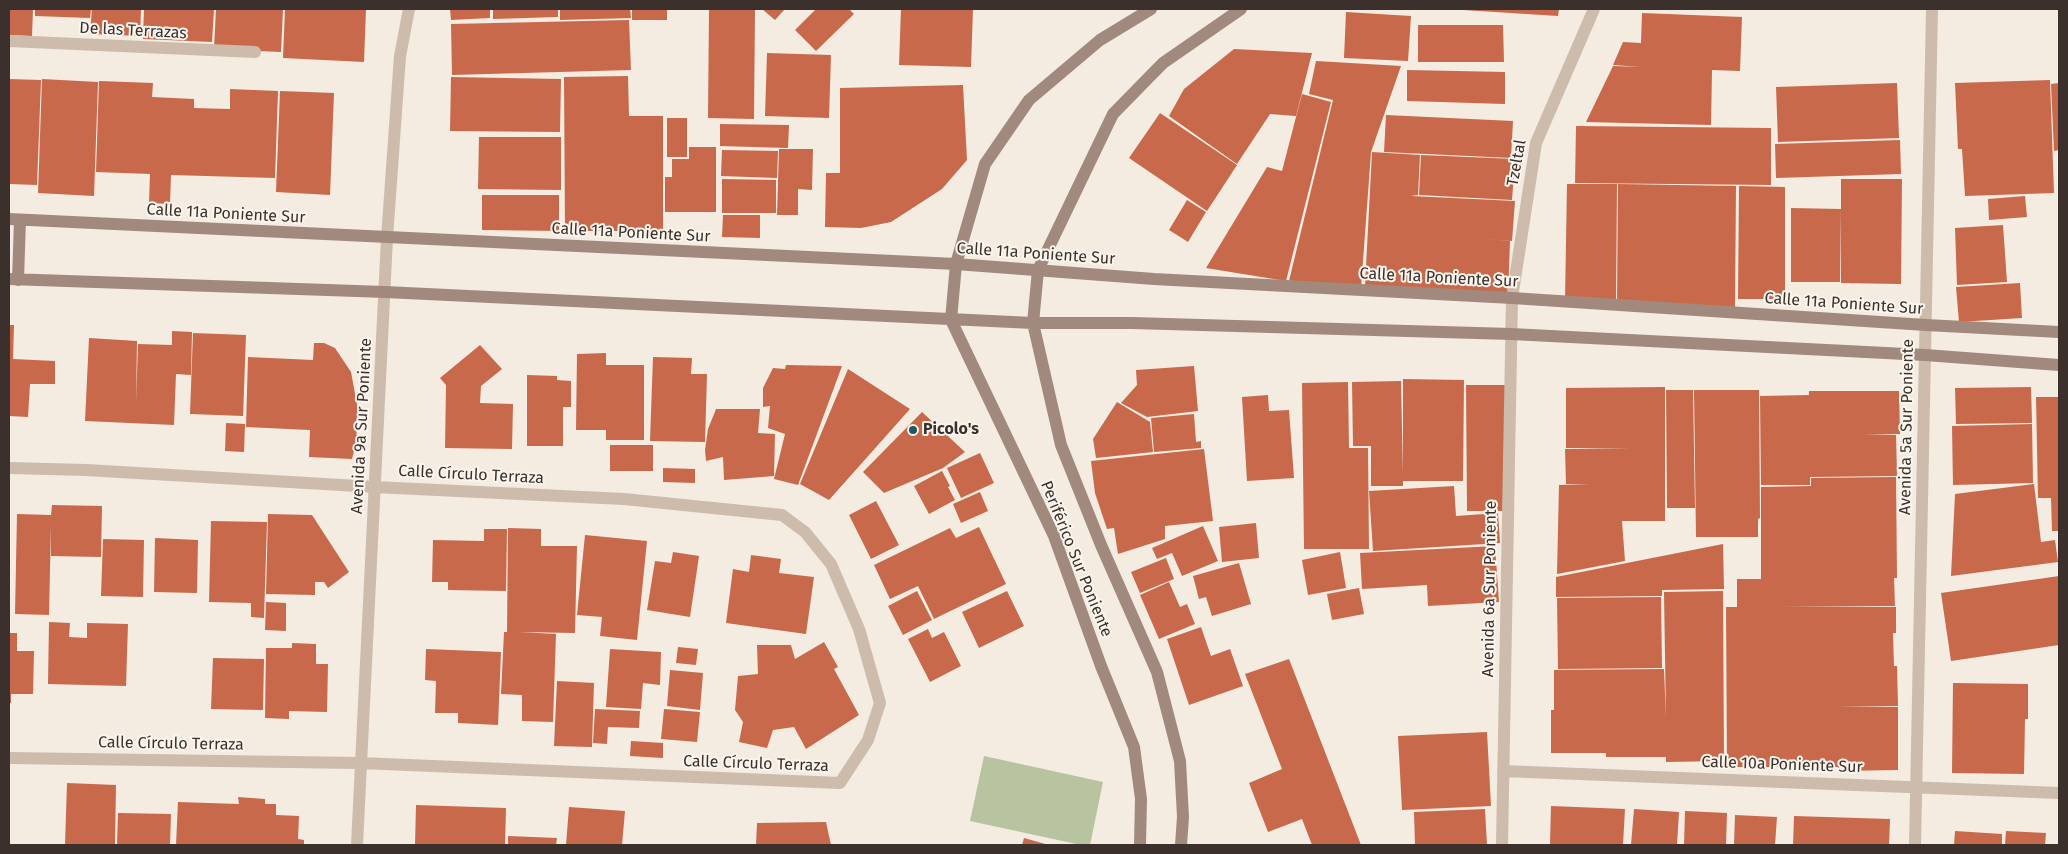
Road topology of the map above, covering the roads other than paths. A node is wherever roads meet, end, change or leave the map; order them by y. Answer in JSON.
{"nodes":[{"id":1,"x":409,"y":9,"type":"edge"},
{"id":2,"x":1151,"y":9,"type":"edge"},
{"id":3,"x":1241,"y":9,"type":"edge"},
{"id":4,"x":1594,"y":9,"type":"edge"},
{"id":5,"x":1932,"y":9,"type":"edge"},
{"id":6,"x":9,"y":41,"type":"edge"},
{"id":7,"x":255,"y":52,"type":"dead end"},
{"id":8,"x":14,"y":220,"type":"edge"},
{"id":9,"x":387,"y":238,"type":"junction"},
{"id":10,"x":956,"y":264,"type":"junction"},
{"id":11,"x":1038,"y":270,"type":"junction"},
{"id":12,"x":13,"y":280,"type":"edge"},
{"id":13,"x":385,"y":292,"type":"junction"},
{"id":14,"x":1512,"y":298,"type":"junction"},
{"id":15,"x":951,"y":320,"type":"junction"},
{"id":16,"x":1033,"y":323,"type":"junction"},
{"id":17,"x":1926,"y":325,"type":"junction"},
{"id":18,"x":2059,"y":332,"type":"edge"},
{"id":19,"x":1511,"y":334,"type":"junction"},
{"id":20,"x":1925,"y":355,"type":"junction"},
{"id":21,"x":2059,"y":364,"type":"edge"},
{"id":22,"x":9,"y":468,"type":"edge"},
{"id":23,"x":375,"y":487,"type":"junction"},
{"id":24,"x":9,"y":758,"type":"edge"},
{"id":25,"x":360,"y":764,"type":"junction"},
{"id":26,"x":1503,"y":771,"type":"junction"},
{"id":27,"x":1916,"y":786,"type":"junction"},
{"id":28,"x":2059,"y":793,"type":"edge"},
{"id":29,"x":356,"y":845,"type":"edge"},
{"id":30,"x":1140,"y":845,"type":"edge"},
{"id":31,"x":1180,"y":845,"type":"edge"},
{"id":32,"x":1502,"y":845,"type":"edge"},
{"id":33,"x":1915,"y":845,"type":"edge"}],
"edges":[{"from":1,"to":9,"type":"street","name":"Avenida 9a Sur Poniente"},
{"from":2,"to":10,"type":"main road"},
{"from":3,"to":11,"type":"main road"},
{"from":4,"to":14,"type":"street","name":"Tzeltal"},
{"from":5,"to":17,"type":"street","name":"Avenida 5a Sur Poniente"},
{"from":6,"to":7,"type":"street","name":"De las Terrazas"},
{"from":8,"to":9,"type":"main road","name":"Calle 11a Poniente Sur"},
{"from":8,"to":12,"type":"main road"},
{"from":9,"to":10,"type":"main road","name":"Calle 11a Poniente Sur"},
{"from":9,"to":13,"type":"street","name":"Avenida 9a Sur Poniente"},
{"from":10,"to":11,"type":"main road","name":"Calle 11a Poniente Sur"},
{"from":10,"to":15,"type":"main road"},
{"from":11,"to":14,"type":"main road","name":"Calle 11a Poniente Sur"},
{"from":11,"to":16,"type":"main road","name":"Periférico Sur Poniente"},
{"from":12,"to":13,"type":"main road"},
{"from":13,"to":15,"type":"main road"},
{"from":13,"to":23,"type":"street","name":"Avenida 9a Sur Poniente"},
{"from":14,"to":17,"type":"main road","name":"Calle 11a Poniente Sur"},
{"from":14,"to":19,"type":"street","name":"Tzeltal"},
{"from":15,"to":16,"type":"main road"},
{"from":15,"to":30,"type":"main road","name":"Periférico Sur Poniente"},
{"from":16,"to":19,"type":"main road"},
{"from":16,"to":31,"type":"main road","name":"Periférico Sur Poniente"},
{"from":17,"to":18,"type":"main road","name":"Calle 11a Poniente Sur"},
{"from":17,"to":20,"type":"street","name":"Avenida 5a Sur Poniente"},
{"from":19,"to":20,"type":"main road"},
{"from":19,"to":26,"type":"street","name":"Avenida 6a Sur Poniente"},
{"from":20,"to":21,"type":"main road"},
{"from":20,"to":27,"type":"street","name":"Avenida 5a Sur Poniente"},
{"from":22,"to":23,"type":"street","name":"Calle Círculo Terraza"},
{"from":23,"to":25,"type":"street","name":"Avenida 9a Sur Poniente"},
{"from":23,"to":25,"type":"street","name":"Calle Círculo Terraza"},
{"from":24,"to":25,"type":"street","name":"Calle Círculo Terraza"},
{"from":25,"to":29,"type":"street","name":"Avenida 9a Sur Poniente"},
{"from":26,"to":27,"type":"street","name":"Calle 10a Poniente Sur"},
{"from":26,"to":32,"type":"street","name":"Avenida 6a Sur Poniente"},
{"from":27,"to":28,"type":"street","name":"Calle 10a Poniente Sur"},
{"from":27,"to":33,"type":"street","name":"Avenida 5a Sur Poniente"}]}
